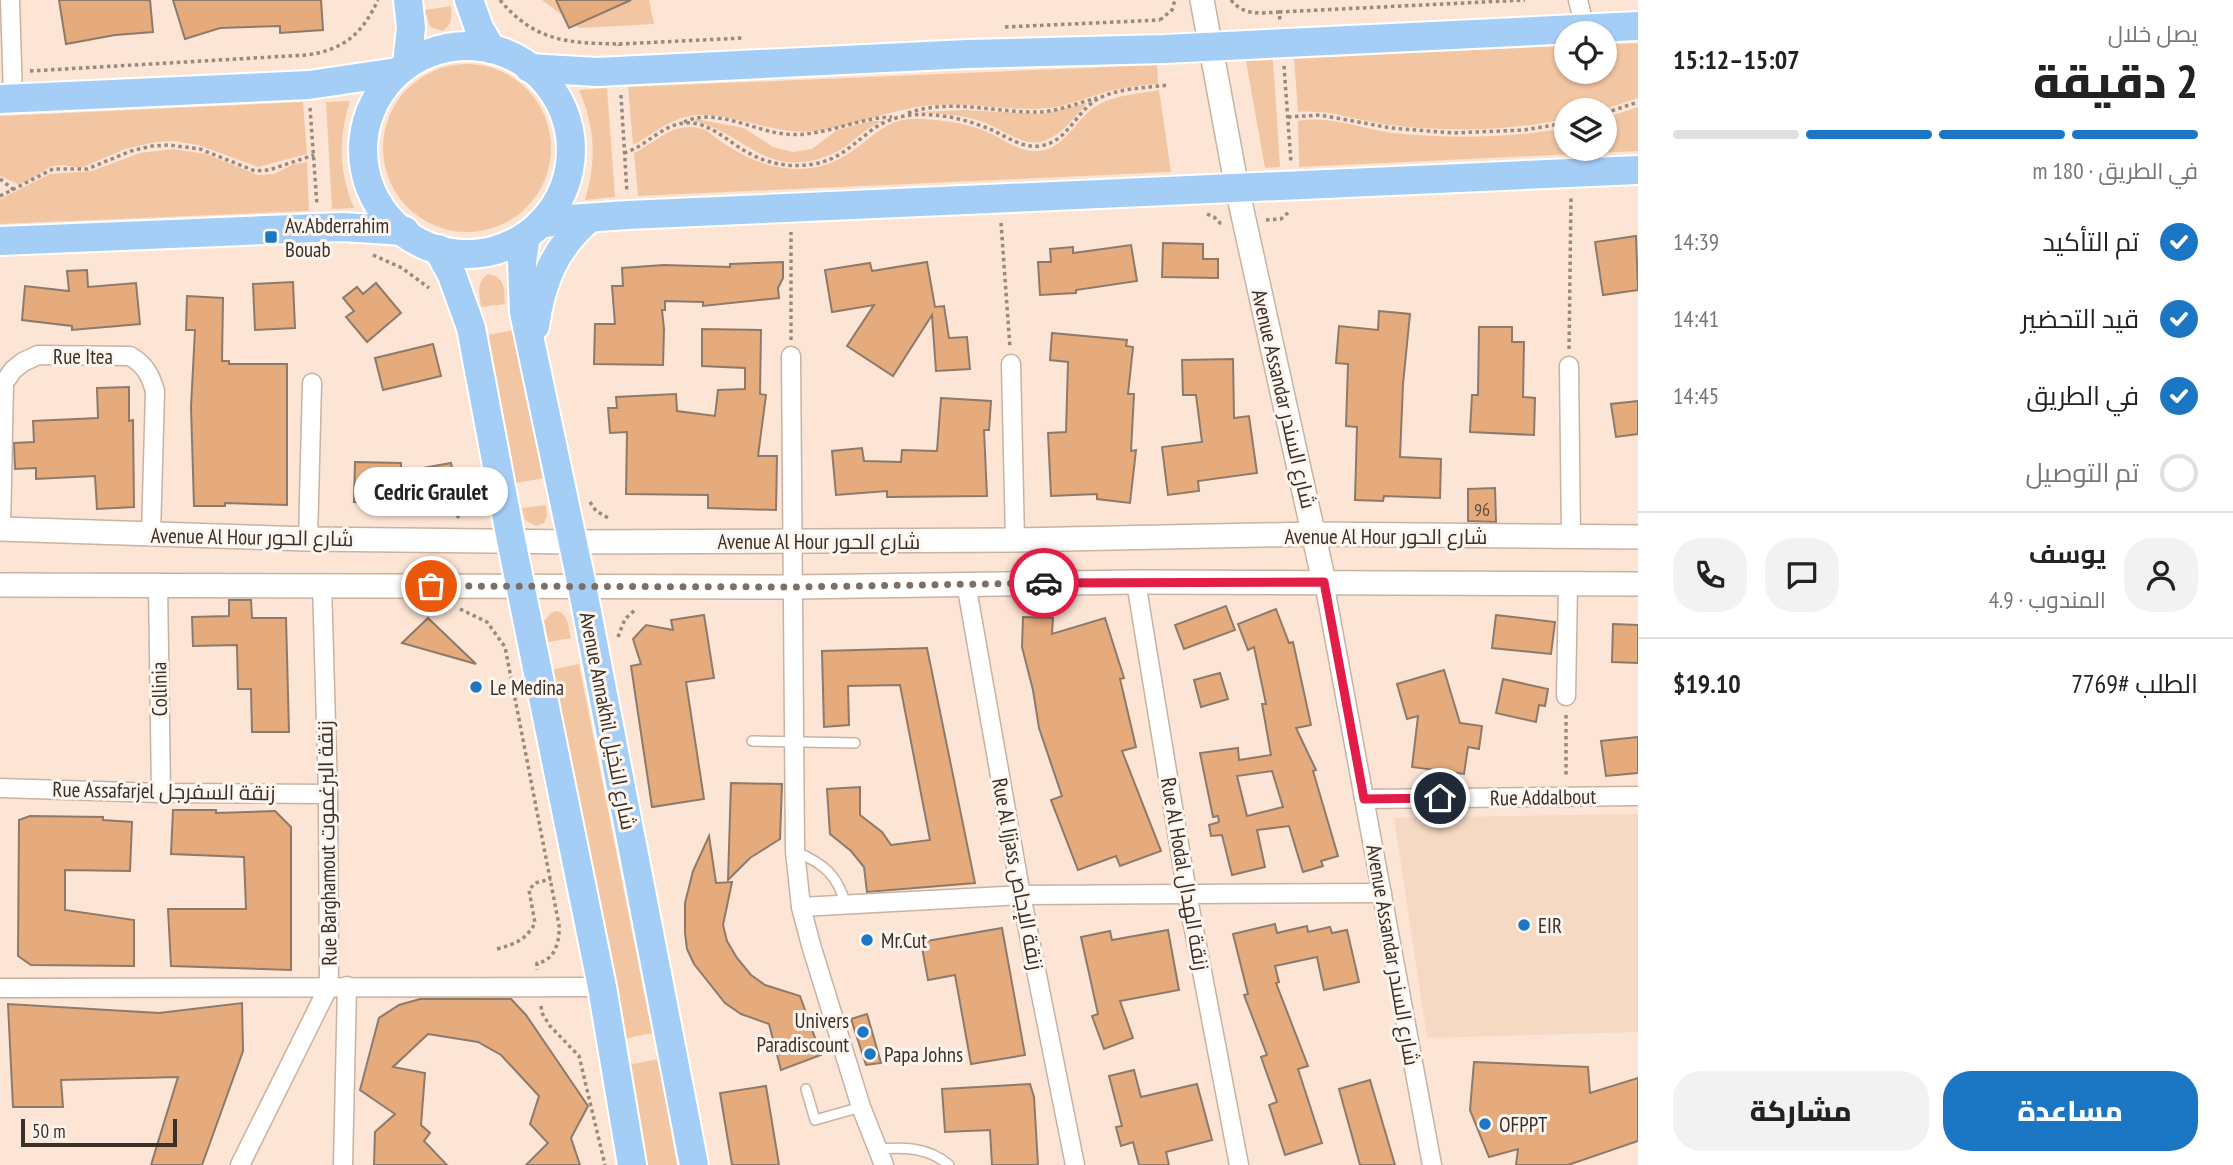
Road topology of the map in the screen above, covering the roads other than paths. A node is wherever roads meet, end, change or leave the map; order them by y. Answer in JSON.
{"nodes":[{"id":1,"x":10,"y":0,"type":"edge"},
{"id":2,"x":408,"y":0,"type":"edge"},
{"id":3,"x":468,"y":0,"type":"edge"},
{"id":4,"x":1202,"y":0,"type":"edge"},
{"id":5,"x":1578,"y":0,"type":"edge"},
{"id":6,"x":1583,"y":21,"type":"edge"},
{"id":7,"x":1638,"y":26,"type":"edge"},
{"id":8,"x":1617,"y":27,"type":"edge"},
{"id":9,"x":1554,"y":29,"type":"edge"},
{"id":10,"x":1210,"y":46,"type":"junction"},
{"id":11,"x":491,"y":49,"type":"junction"},
{"id":12,"x":402,"y":68,"type":"junction"},
{"id":13,"x":529,"y":68,"type":"junction"},
{"id":14,"x":8,"y":90,"type":"edge"},
{"id":15,"x":1638,"y":170,"type":"edge"},
{"id":16,"x":1237,"y":188,"type":"junction"},
{"id":17,"x":590,"y":218,"type":"junction"},
{"id":18,"x":533,"y":230,"type":"junction"},
{"id":19,"x":405,"y":231,"type":"junction"},
{"id":20,"x":0,"y":241,"type":"edge"},
{"id":21,"x":438,"y":249,"type":"junction"},
{"id":22,"x":531,"y":346,"type":"junction"},
{"id":23,"x":791,"y":356,"type":"road end"},
{"id":24,"x":1011,"y":364,"type":"road end"},
{"id":25,"x":1569,"y":366,"type":"road end"},
{"id":26,"x":312,"y":383,"type":"dead end"},
{"id":27,"x":1,"y":529,"type":"edge"},
{"id":28,"x":1314,"y":534,"type":"junction"},
{"id":29,"x":151,"y":535,"type":"junction"},
{"id":30,"x":1638,"y":537,"type":"edge"},
{"id":31,"x":1571,"y":538,"type":"junction"},
{"id":32,"x":309,"y":539,"type":"junction"},
{"id":33,"x":511,"y":540,"type":"junction"},
{"id":34,"x":1015,"y":540,"type":"junction"},
{"id":35,"x":573,"y":542,"type":"junction"},
{"id":36,"x":793,"y":542,"type":"junction"},
{"id":37,"x":1136,"y":582,"type":"junction"},
{"id":38,"x":1324,"y":582,"type":"junction"},
{"id":39,"x":966,"y":583,"type":"junction"},
{"id":40,"x":158,"y":584,"type":"junction"},
{"id":41,"x":322,"y":584,"type":"junction"},
{"id":42,"x":1638,"y":584,"type":"edge"},
{"id":43,"x":0,"y":585,"type":"edge"},
{"id":44,"x":1568,"y":585,"type":"junction"},
{"id":45,"x":582,"y":586,"type":"junction"},
{"id":46,"x":521,"y":587,"type":"junction"},
{"id":47,"x":793,"y":587,"type":"junction"},
{"id":48,"x":1566,"y":696,"type":"road end"},
{"id":49,"x":795,"y":740,"type":"junction"},
{"id":50,"x":752,"y":741,"type":"dead end"},
{"id":51,"x":855,"y":743,"type":"dead end"},
{"id":52,"x":0,"y":788,"type":"edge"},
{"id":53,"x":161,"y":793,"type":"junction"},
{"id":54,"x":328,"y":794,"type":"junction"},
{"id":55,"x":1638,"y":796,"type":"edge"},
{"id":56,"x":1364,"y":799,"type":"junction"},
{"id":57,"x":795,"y":851,"type":"junction"},
{"id":58,"x":1187,"y":893,"type":"junction"},
{"id":59,"x":1381,"y":893,"type":"junction"},
{"id":60,"x":1021,"y":895,"type":"junction"},
{"id":61,"x":846,"y":905,"type":"junction"},
{"id":62,"x":801,"y":907,"type":"junction"},
{"id":63,"x":338,"y":986,"type":"junction"},
{"id":64,"x":602,"y":987,"type":"junction"},
{"id":65,"x":0,"y":988,"type":"edge"},
{"id":66,"x":806,"y":1089,"type":"dead end"},
{"id":67,"x":861,"y":1107,"type":"junction"},
{"id":68,"x":881,"y":1157,"type":"edge"},
{"id":69,"x":240,"y":1165,"type":"edge"},
{"id":70,"x":342,"y":1165,"type":"edge"},
{"id":71,"x":632,"y":1165,"type":"edge"},
{"id":72,"x":694,"y":1165,"type":"edge"},
{"id":73,"x":948,"y":1165,"type":"edge"},
{"id":74,"x":1075,"y":1165,"type":"edge"},
{"id":75,"x":1239,"y":1165,"type":"edge"},
{"id":76,"x":1432,"y":1165,"type":"edge"}],
"edges":[{"from":1,"to":14,"type":"street"},
{"from":2,"to":12,"type":"main road"},
{"from":3,"to":11,"type":"main road"},
{"from":4,"to":10,"type":"street","name":"Avenue Assandar شارع السندر"},
{"from":5,"to":6,"type":"street"},
{"from":7,"to":8,"type":"main road"},
{"from":9,"to":10,"type":"main road"},
{"from":10,"to":13,"type":"main road"},
{"from":10,"to":16,"type":"street","name":"Avenue Assandar شارع السندر"},
{"from":11,"to":12,"type":"main road"},
{"from":11,"to":13,"type":"main road"},
{"from":12,"to":14,"type":"main road"},
{"from":12,"to":19,"type":"main road"},
{"from":13,"to":18,"type":"main road"},
{"from":15,"to":16,"type":"main road"},
{"from":16,"to":17,"type":"main road"},
{"from":16,"to":28,"type":"street","name":"Avenue Assandar شارع السندر"},
{"from":17,"to":18,"type":"main road"},
{"from":17,"to":22,"type":"main road"},
{"from":18,"to":21,"type":"main road"},
{"from":18,"to":22,"type":"main road","name":"Avenue Annakhil شارع النخيل"},
{"from":19,"to":20,"type":"main road"},
{"from":19,"to":21,"type":"main road"},
{"from":21,"to":33,"type":"main road"},
{"from":22,"to":35,"type":"main road","name":"Avenue Annakhil شارع النخيل"},
{"from":23,"to":36,"type":"street"},
{"from":24,"to":34,"type":"street"},
{"from":25,"to":31,"type":"street"},
{"from":26,"to":32,"type":"street"},
{"from":27,"to":29,"type":"street","name":"Avenue Al Hour شارع الحور"},
{"from":27,"to":29,"type":"street","name":"Rue Itea"},
{"from":28,"to":31,"type":"street","name":"Avenue Al Hour شارع الحور"},
{"from":28,"to":34,"type":"street","name":"Avenue Al Hour شارع الحور"},
{"from":28,"to":38,"type":"street","name":"Avenue Assandar شارع السندر"},
{"from":29,"to":32,"type":"street","name":"Avenue Al Hour شارع الحور"},
{"from":30,"to":31,"type":"street","name":"Avenue Al Hour شارع الحور"},
{"from":32,"to":33,"type":"street","name":"Avenue Al Hour شارع الحور"},
{"from":33,"to":35,"type":"street","name":"Avenue Al Hour شارع الحور"},
{"from":33,"to":46,"type":"main road"},
{"from":34,"to":36,"type":"street","name":"Avenue Al Hour شارع الحور"},
{"from":35,"to":36,"type":"street","name":"Avenue Al Hour شارع الحور"},
{"from":35,"to":45,"type":"main road","name":"Avenue Annakhil شارع النخيل"},
{"from":36,"to":47,"type":"street"},
{"from":37,"to":38,"type":"street","name":"Avenue Al Hour شارع الحور"},
{"from":37,"to":39,"type":"street","name":"Avenue Al Hour شارع الحور"},
{"from":37,"to":58,"type":"street","name":"Rue Al Hodal زنقة الهدال"},
{"from":38,"to":44,"type":"street","name":"Avenue Al Hour شارع الحور"},
{"from":38,"to":56,"type":"street","name":"Avenue Assandar شارع السندر"},
{"from":39,"to":47,"type":"street","name":"Avenue Al Hour شارع الحور"},
{"from":39,"to":60,"type":"street","name":"Rue Al Ijjass زنقة الإجاص"},
{"from":40,"to":41,"type":"street","name":"Avenue Al Hour شارع الحور"},
{"from":40,"to":43,"type":"street","name":"Avenue Al Hour شارع الحور"},
{"from":40,"to":53,"type":"street","name":"Collinia"},
{"from":41,"to":46,"type":"street","name":"Avenue Al Hour شارع الحور"},
{"from":41,"to":54,"type":"street","name":"Rue Barghamout زنقة البرغموت"},
{"from":42,"to":44,"type":"street","name":"Avenue Al Hour شارع الحور"},
{"from":44,"to":48,"type":"street"},
{"from":45,"to":46,"type":"street","name":"Avenue Al Hour شارع الحور"},
{"from":45,"to":47,"type":"street","name":"Avenue Al Hour شارع الحور"},
{"from":45,"to":72,"type":"main road","name":"Avenue Annakhil شارع النخيل"},
{"from":46,"to":64,"type":"main road"},
{"from":47,"to":49,"type":"street"},
{"from":49,"to":50,"type":"lane"},
{"from":49,"to":51,"type":"lane"},
{"from":49,"to":57,"type":"street"},
{"from":52,"to":53,"type":"street","name":"Rue Assafarjel زنقة السفرجل"},
{"from":53,"to":54,"type":"street","name":"Rue Assafarjel زنقة السفرجل"},
{"from":54,"to":63,"type":"street","name":"Rue Barghamout زنقة البرغموت"},
{"from":55,"to":56,"type":"street","name":"Rue Addalbout"},
{"from":56,"to":59,"type":"street","name":"Avenue Assandar شارع السندر"},
{"from":57,"to":61,"type":"lane"},
{"from":57,"to":62,"type":"street"},
{"from":58,"to":59,"type":"street"},
{"from":58,"to":60,"type":"street"},
{"from":58,"to":75,"type":"street","name":"Rue Al Hodal زنقة الهدال"},
{"from":59,"to":76,"type":"street","name":"Avenue Assandar شارع السندر"},
{"from":60,"to":61,"type":"street"},
{"from":60,"to":74,"type":"street","name":"Rue Al Ijjass زنقة الإجاص"},
{"from":61,"to":62,"type":"street"},
{"from":62,"to":67,"type":"street"},
{"from":63,"to":64,"type":"street"},
{"from":63,"to":65,"type":"street"},
{"from":63,"to":69,"type":"street","name":"Rue Barghamout زنقة البرغموت"},
{"from":63,"to":70,"type":"street"},
{"from":64,"to":71,"type":"main road"},
{"from":66,"to":67,"type":"lane"},
{"from":67,"to":68,"type":"street"},
{"from":68,"to":73,"type":"lane"}]}
